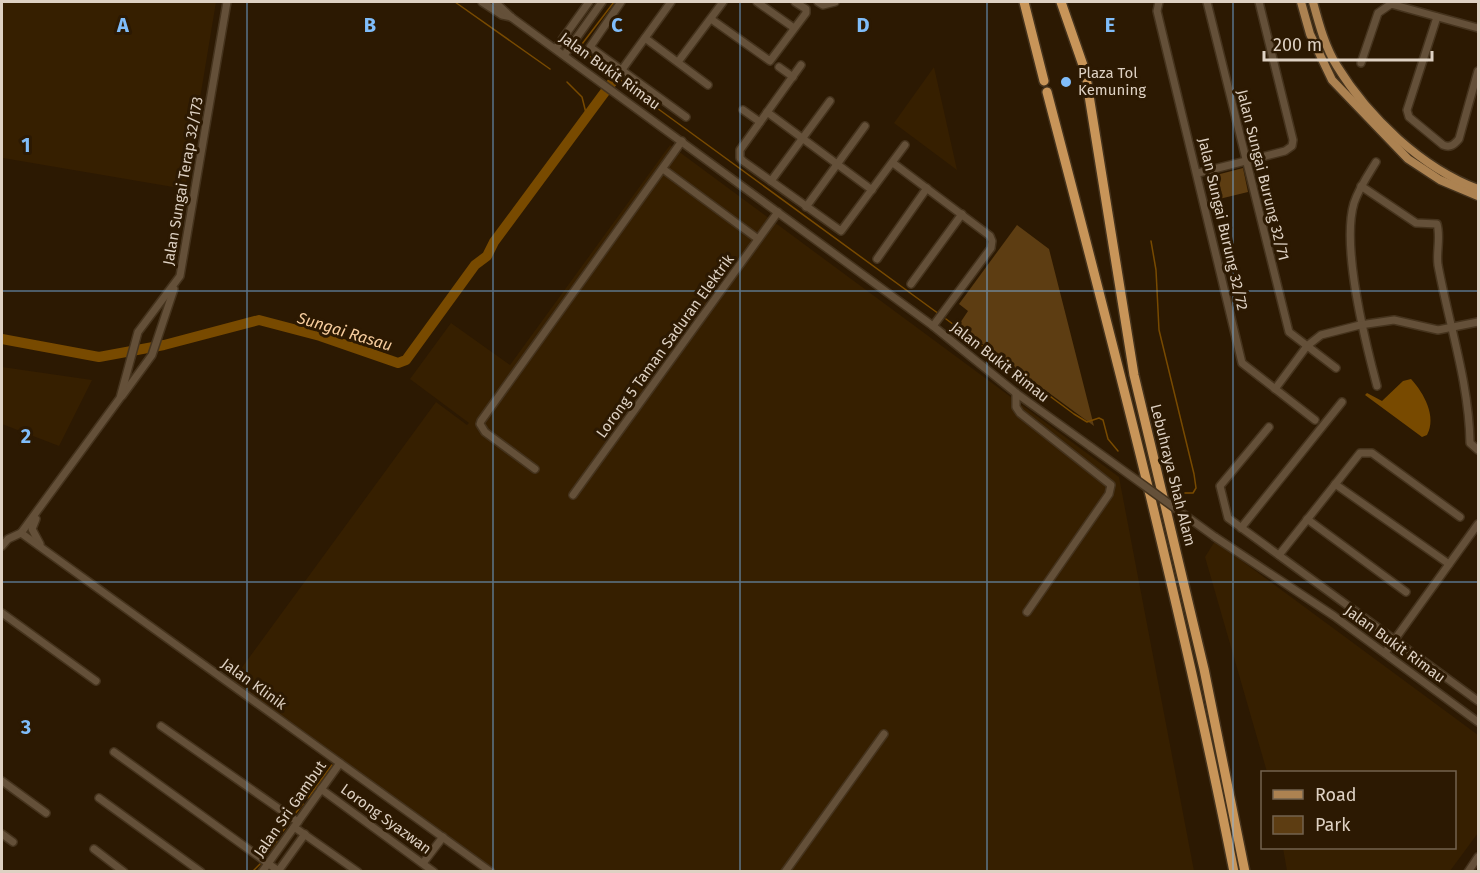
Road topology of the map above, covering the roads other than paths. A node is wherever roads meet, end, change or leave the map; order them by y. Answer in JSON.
{"nodes":[{"id":1,"x":228,"y":2,"type":"edge"},
{"id":2,"x":482,"y":2,"type":"edge"},
{"id":3,"x":495,"y":2,"type":"edge"},
{"id":4,"x":589,"y":2,"type":"edge"},
{"id":5,"x":602,"y":2,"type":"edge"},
{"id":6,"x":621,"y":2,"type":"edge"},
{"id":7,"x":669,"y":2,"type":"edge"},
{"id":8,"x":723,"y":2,"type":"edge"},
{"id":9,"x":757,"y":2,"type":"edge"},
{"id":10,"x":795,"y":2,"type":"edge"},
{"id":11,"x":818,"y":2,"type":"edge"},
{"id":12,"x":835,"y":2,"type":"edge"},
{"id":13,"x":1024,"y":2,"type":"edge"},
{"id":14,"x":1061,"y":2,"type":"edge"},
{"id":15,"x":1159,"y":2,"type":"edge"},
{"id":16,"x":1207,"y":2,"type":"edge"},
{"id":17,"x":1260,"y":2,"type":"edge"},
{"id":18,"x":1301,"y":2,"type":"edge"},
{"id":19,"x":1313,"y":2,"type":"edge"},
{"id":20,"x":1437,"y":16,"type":"junction"},
{"id":21,"x":511,"y":17,"type":"junction"},
{"id":22,"x":711,"y":19,"type":"junction"},
{"id":23,"x":572,"y":26,"type":"junction"},
{"id":24,"x":528,"y":28,"type":"junction"},
{"id":25,"x":794,"y":28,"type":"junction"},
{"id":26,"x":1479,"y":28,"type":"edge"},
{"id":27,"x":580,"y":32,"type":"junction"},
{"id":28,"x":645,"y":38,"type":"junction"},
{"id":29,"x":556,"y":48,"type":"junction"},
{"id":30,"x":565,"y":54,"type":"junction"},
{"id":31,"x":678,"y":62,"type":"junction"},
{"id":32,"x":1361,"y":63,"type":"dead end"},
{"id":33,"x":801,"y":65,"type":"dead end"},
{"id":34,"x":582,"y":66,"type":"junction"},
{"id":35,"x":778,"y":68,"type":"dead end"},
{"id":36,"x":621,"y":71,"type":"junction"},
{"id":37,"x":1085,"y":71,"type":"dead end"},
{"id":38,"x":1479,"y":71,"type":"edge"},
{"id":39,"x":792,"y":77,"type":"junction"},
{"id":40,"x":1044,"y":81,"type":"dead end"},
{"id":41,"x":1088,"y":82,"type":"dead end"},
{"id":42,"x":708,"y":85,"type":"dead end"},
{"id":43,"x":1047,"y":92,"type":"dead end"},
{"id":44,"x":830,"y":101,"type":"dead end"},
{"id":45,"x":743,"y":110,"type":"dead end"},
{"id":46,"x":767,"y":112,"type":"junction"},
{"id":47,"x":686,"y":117,"type":"dead end"},
{"id":48,"x":760,"y":122,"type":"junction"},
{"id":49,"x":865,"y":126,"type":"dead end"},
{"id":50,"x":803,"y":138,"type":"junction"},
{"id":51,"x":682,"y":141,"type":"junction"},
{"id":52,"x":905,"y":145,"type":"dead end"},
{"id":53,"x":1246,"y":162,"type":"junction"},
{"id":54,"x":1376,"y":162,"type":"dead end"},
{"id":55,"x":893,"y":163,"type":"junction"},
{"id":56,"x":837,"y":164,"type":"junction"},
{"id":57,"x":663,"y":169,"type":"junction"},
{"id":58,"x":1198,"y":173,"type":"junction"},
{"id":59,"x":771,"y":181,"type":"junction"},
{"id":60,"x":1361,"y":186,"type":"junction"},
{"id":61,"x":927,"y":188,"type":"junction"},
{"id":62,"x":1479,"y":189,"type":"edge"},
{"id":63,"x":872,"y":190,"type":"junction"},
{"id":64,"x":1474,"y":195,"type":"edge"},
{"id":65,"x":1479,"y":205,"type":"edge"},
{"id":66,"x":806,"y":207,"type":"junction"},
{"id":67,"x":778,"y":212,"type":"junction"},
{"id":68,"x":962,"y":214,"type":"junction"},
{"id":69,"x":758,"y":239,"type":"junction"},
{"id":70,"x":876,"y":259,"type":"dead end"},
{"id":71,"x":176,"y":284,"type":"junction"},
{"id":72,"x":911,"y":284,"type":"dead end"},
{"id":73,"x":1479,"y":322,"type":"edge"},
{"id":74,"x":1360,"y":325,"type":"junction"},
{"id":75,"x":933,"y":326,"type":"junction"},
{"id":76,"x":1450,"y":328,"type":"junction"},
{"id":77,"x":1307,"y":346,"type":"junction"},
{"id":78,"x":1336,"y":368,"type":"dead end"},
{"id":79,"x":1377,"y":386,"type":"dead end"},
{"id":80,"x":1275,"y":389,"type":"junction"},
{"id":81,"x":1016,"y":393,"type":"junction"},
{"id":82,"x":120,"y":398,"type":"junction"},
{"id":83,"x":1342,"y":402,"type":"dead end"},
{"id":84,"x":1315,"y":420,"type":"dead end"},
{"id":85,"x":1269,"y":427,"type":"dead end"},
{"id":86,"x":1479,"y":450,"type":"edge"},
{"id":87,"x":535,"y":469,"type":"dead end"},
{"id":88,"x":1335,"y":484,"type":"junction"},
{"id":89,"x":573,"y":495,"type":"dead end"},
{"id":90,"x":47,"y":498,"type":"junction"},
{"id":91,"x":1461,"y":517,"type":"dead end"},
{"id":92,"x":1307,"y":519,"type":"junction"},
{"id":93,"x":1478,"y":527,"type":"edge"},
{"id":94,"x":1241,"y":528,"type":"junction"},
{"id":95,"x":21,"y":533,"type":"junction"},
{"id":96,"x":2,"y":546,"type":"edge"},
{"id":97,"x":43,"y":549,"type":"junction"},
{"id":98,"x":1279,"y":555,"type":"junction"},
{"id":99,"x":1449,"y":564,"type":"junction"},
{"id":100,"x":1406,"y":592,"type":"dead end"},
{"id":101,"x":1027,"y":612,"type":"dead end"},
{"id":102,"x":2,"y":613,"type":"edge"},
{"id":103,"x":1395,"y":640,"type":"junction"},
{"id":104,"x":1385,"y":653,"type":"junction"},
{"id":105,"x":96,"y":681,"type":"dead end"},
{"id":106,"x":1479,"y":700,"type":"edge"},
{"id":107,"x":1479,"y":722,"type":"edge"},
{"id":108,"x":161,"y":726,"type":"dead end"},
{"id":109,"x":885,"y":734,"type":"dead end"},
{"id":110,"x":114,"y":752,"type":"dead end"},
{"id":111,"x":340,"y":763,"type":"junction"},
{"id":112,"x":2,"y":780,"type":"edge"},
{"id":113,"x":321,"y":789,"type":"junction"},
{"id":114,"x":99,"y":798,"type":"dead end"},
{"id":115,"x":46,"y":813,"type":"dead end"},
{"id":116,"x":296,"y":824,"type":"junction"},
{"id":117,"x":2,"y":834,"type":"edge"},
{"id":118,"x":305,"y":834,"type":"junction"},
{"id":119,"x":443,"y":837,"type":"junction"},
{"id":120,"x":13,"y":842,"type":"dead end"},
{"id":121,"x":94,"y":849,"type":"dead end"},
{"id":122,"x":1479,"y":857,"type":"edge"},
{"id":123,"x":268,"y":863,"type":"junction"},
{"id":124,"x":423,"y":863,"type":"junction"},
{"id":125,"x":280,"y":871,"type":"edge"},
{"id":126,"x":124,"y":872,"type":"edge"},
{"id":127,"x":201,"y":872,"type":"edge"},
{"id":128,"x":262,"y":872,"type":"edge"},
{"id":129,"x":357,"y":872,"type":"edge"},
{"id":130,"x":434,"y":872,"type":"edge"},
{"id":131,"x":491,"y":872,"type":"edge"},
{"id":132,"x":785,"y":872,"type":"edge"},
{"id":133,"x":1234,"y":872,"type":"edge"},
{"id":134,"x":1245,"y":872,"type":"edge"},
{"id":135,"x":1468,"y":872,"type":"edge"}],
"edges":[{"from":1,"to":71,"type":"street","name":"Jalan Sungai Terap 32/173"},
{"from":2,"to":21,"type":"street","name":"Jalan Bukit Rimau"},
{"from":3,"to":21,"type":"street","name":"Jalan Bukit Rimau"},
{"from":4,"to":23,"type":"street"},
{"from":5,"to":27,"type":"street"},
{"from":6,"to":36,"type":"street"},
{"from":7,"to":28,"type":"street"},
{"from":8,"to":22,"type":"street"},
{"from":9,"to":25,"type":"street"},
{"from":10,"to":25,"type":"street"},
{"from":11,"to":12,"type":"street"},
{"from":13,"to":40,"type":"highway"},
{"from":14,"to":37,"type":"highway"},
{"from":15,"to":58,"type":"street","name":"Jalan Sungai Burung 32/72"},
{"from":16,"to":53,"type":"street","name":"Jalan Sungai Burung 32/71"},
{"from":17,"to":53,"type":"street"},
{"from":18,"to":64,"type":"main road"},
{"from":19,"to":62,"type":"main road"},
{"from":20,"to":26,"type":"street"},
{"from":20,"to":32,"type":"street"},
{"from":20,"to":38,"type":"street"},
{"from":21,"to":24,"type":"street","name":"Jalan Bukit Rimau"},
{"from":22,"to":25,"type":"street"},
{"from":22,"to":31,"type":"street"},
{"from":23,"to":24,"type":"street"},
{"from":23,"to":29,"type":"street"},
{"from":24,"to":29,"type":"street","name":"Jalan Bukit Rimau"},
{"from":27,"to":30,"type":"street"},
{"from":27,"to":34,"type":"street"},
{"from":28,"to":31,"type":"street"},
{"from":28,"to":36,"type":"street"},
{"from":29,"to":30,"type":"street","name":"Jalan Bukit Rimau"},
{"from":30,"to":34,"type":"street","name":"Jalan Bukit Rimau"},
{"from":31,"to":42,"type":"street"},
{"from":33,"to":39,"type":"street"},
{"from":34,"to":51,"type":"street","name":"Jalan Bukit Rimau"},
{"from":35,"to":39,"type":"street"},
{"from":36,"to":47,"type":"street"},
{"from":39,"to":46,"type":"street"},
{"from":41,"to":134,"type":"highway","name":"Lebuhraya Shah Alam"},
{"from":43,"to":133,"type":"highway","name":"Lebuhraya Shah Alam"},
{"from":44,"to":50,"type":"street"},
{"from":45,"to":48,"type":"street"},
{"from":46,"to":48,"type":"street"},
{"from":46,"to":50,"type":"street"},
{"from":48,"to":59,"type":"street"},
{"from":49,"to":56,"type":"street"},
{"from":50,"to":56,"type":"street"},
{"from":50,"to":59,"type":"street"},
{"from":51,"to":57,"type":"street"},
{"from":51,"to":67,"type":"street","name":"Jalan Bukit Rimau"},
{"from":52,"to":55,"type":"street"},
{"from":53,"to":58,"type":"street"},
{"from":53,"to":77,"type":"street","name":"Jalan Sungai Burung 32/71"},
{"from":54,"to":60,"type":"street"},
{"from":55,"to":61,"type":"street"},
{"from":55,"to":63,"type":"street"},
{"from":56,"to":63,"type":"street"},
{"from":56,"to":66,"type":"street"},
{"from":57,"to":69,"type":"street"},
{"from":57,"to":87,"type":"street"},
{"from":58,"to":80,"type":"street","name":"Jalan Sungai Burung 32/72"},
{"from":59,"to":66,"type":"street"},
{"from":60,"to":74,"type":"street"},
{"from":60,"to":76,"type":"street"},
{"from":61,"to":68,"type":"street"},
{"from":61,"to":70,"type":"street"},
{"from":63,"to":66,"type":"street"},
{"from":64,"to":65,"type":"main road"},
{"from":67,"to":69,"type":"street","name":"Lorong 5 Taman Saduran Elektrik"},
{"from":67,"to":75,"type":"street","name":"Jalan Bukit Rimau"},
{"from":68,"to":72,"type":"street"},
{"from":68,"to":75,"type":"street"},
{"from":69,"to":89,"type":"street","name":"Lorong 5 Taman Saduran Elektrik"},
{"from":71,"to":82,"type":"street"},
{"from":71,"to":82,"type":"street","name":"Jalan Sungai Terap 32/173"},
{"from":73,"to":76,"type":"street"},
{"from":74,"to":76,"type":"street"},
{"from":74,"to":77,"type":"street"},
{"from":74,"to":79,"type":"street"},
{"from":75,"to":81,"type":"street","name":"Jalan Bukit Rimau"},
{"from":76,"to":86,"type":"street"},
{"from":77,"to":78,"type":"street","name":"Jalan Sungai Burung 32/71"},
{"from":77,"to":80,"type":"street"},
{"from":80,"to":84,"type":"street","name":"Jalan Sungai Burung 32/72"},
{"from":81,"to":101,"type":"street"},
{"from":81,"to":104,"type":"street","name":"Jalan Bukit Rimau","bridge":true},
{"from":82,"to":90,"type":"street","name":"Jalan Sungai Terap 32/173"},
{"from":83,"to":94,"type":"street"},
{"from":85,"to":94,"type":"street"},
{"from":88,"to":91,"type":"street"},
{"from":88,"to":92,"type":"street"},
{"from":88,"to":99,"type":"street"},
{"from":90,"to":95,"type":"street","name":"Jalan Sungai Terap 32/173"},
{"from":90,"to":97,"type":"street"},
{"from":92,"to":98,"type":"street"},
{"from":92,"to":100,"type":"street"},
{"from":93,"to":99,"type":"street"},
{"from":94,"to":98,"type":"street"},
{"from":95,"to":96,"type":"street"},
{"from":95,"to":97,"type":"street","name":"Jalan Klinik"},
{"from":97,"to":111,"type":"street","name":"Jalan Klinik"},
{"from":98,"to":103,"type":"street"},
{"from":99,"to":103,"type":"street"},
{"from":102,"to":105,"type":"street"},
{"from":103,"to":104,"type":"street"},
{"from":103,"to":106,"type":"street"},
{"from":104,"to":107,"type":"street","name":"Jalan Bukit Rimau"},
{"from":108,"to":116,"type":"street"},
{"from":109,"to":132,"type":"street"},
{"from":110,"to":123,"type":"street"},
{"from":111,"to":113,"type":"street","name":"Jalan Sri Gambut"},
{"from":111,"to":119,"type":"street","name":"Jalan Klinik"},
{"from":112,"to":115,"type":"street"},
{"from":113,"to":116,"type":"street","name":"Jalan Sri Gambut"},
{"from":113,"to":124,"type":"street","name":"Lorong Syazwan"},
{"from":114,"to":127,"type":"street"},
{"from":116,"to":118,"type":"street"},
{"from":116,"to":123,"type":"street","name":"Jalan Sri Gambut"},
{"from":117,"to":120,"type":"street"},
{"from":118,"to":125,"type":"street"},
{"from":118,"to":129,"type":"street"},
{"from":119,"to":124,"type":"street"},
{"from":119,"to":131,"type":"street","name":"Jalan Klinik"},
{"from":121,"to":126,"type":"street"},
{"from":122,"to":135,"type":"street"},
{"from":123,"to":125,"type":"street"},
{"from":123,"to":128,"type":"street","name":"Jalan Sri Gambut"},
{"from":124,"to":130,"type":"street","name":"Lorong Syazwan"}]}
